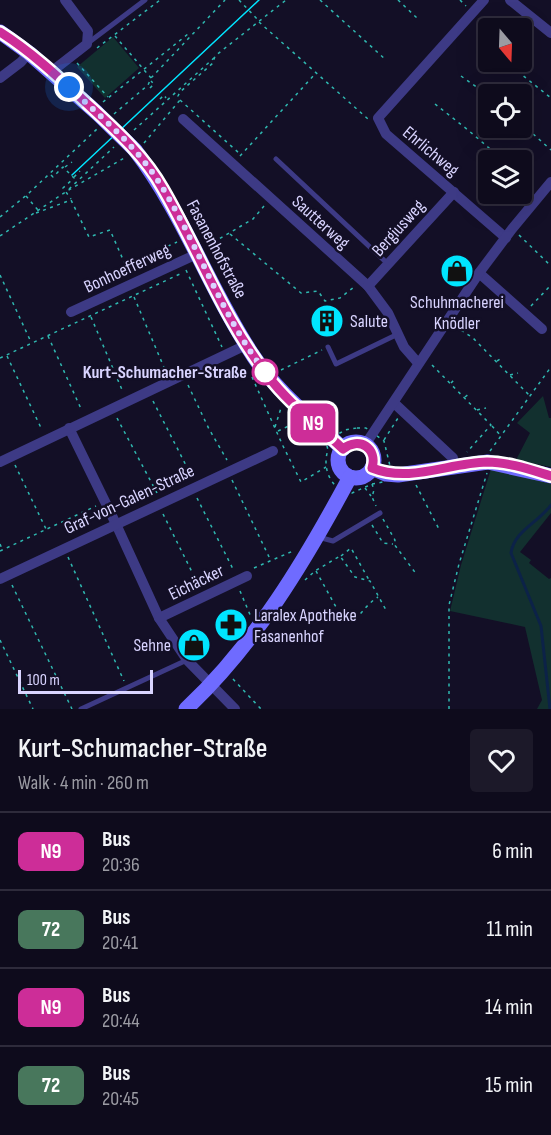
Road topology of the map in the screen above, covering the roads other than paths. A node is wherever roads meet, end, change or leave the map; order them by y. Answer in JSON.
{"nodes":[{"id":1,"x":65,"y":0,"type":"edge"},
{"id":2,"x":145,"y":0,"type":"edge"},
{"id":3,"x":484,"y":0,"type":"edge"},
{"id":4,"x":510,"y":0,"type":"edge"},
{"id":5,"x":0,"y":32,"type":"edge"},
{"id":6,"x":551,"y":33,"type":"edge"},
{"id":7,"x":91,"y":46,"type":"junction"},
{"id":8,"x":29,"y":53,"type":"junction"},
{"id":9,"x":51,"y":72,"type":"junction"},
{"id":10,"x":0,"y":78,"type":"edge"},
{"id":11,"x":183,"y":119,"type":"dead end"},
{"id":12,"x":276,"y":159,"type":"dead end"},
{"id":13,"x":551,"y":182,"type":"edge"},
{"id":14,"x":454,"y":192,"type":"junction"},
{"id":15,"x":509,"y":233,"type":"junction"},
{"id":16,"x":196,"y":252,"type":"junction"},
{"id":17,"x":388,"y":264,"type":"junction"},
{"id":18,"x":479,"y":273,"type":"junction"},
{"id":19,"x":364,"y":284,"type":"junction"},
{"id":20,"x":71,"y":312,"type":"dead end"},
{"id":21,"x":542,"y":329,"type":"dead end"},
{"id":22,"x":398,"y":334,"type":"junction"},
{"id":23,"x":246,"y":345,"type":"junction"},
{"id":24,"x":328,"y":347,"type":"road end"},
{"id":25,"x":420,"y":359,"type":"junction"},
{"id":26,"x":399,"y":406,"type":"junction"},
{"id":27,"x":69,"y":428,"type":"junction"},
{"id":28,"x":370,"y":439,"type":"junction"},
{"id":29,"x":337,"y":444,"type":"junction"},
{"id":30,"x":273,"y":450,"type":"dead end"},
{"id":31,"x":457,"y":458,"type":"road end"},
{"id":32,"x":0,"y":462,"type":"edge"},
{"id":33,"x":377,"y":475,"type":"junction"},
{"id":34,"x":551,"y":476,"type":"edge"},
{"id":35,"x":347,"y":483,"type":"junction"},
{"id":36,"x":380,"y":513,"type":"road end"},
{"id":37,"x":116,"y":524,"type":"junction"},
{"id":38,"x":316,"y":536,"type":"junction"},
{"id":39,"x":4,"y":577,"type":"edge"},
{"id":40,"x":240,"y":579,"type":"road end"},
{"id":41,"x":159,"y":618,"type":"junction"},
{"id":42,"x":187,"y":660,"type":"junction"},
{"id":43,"x":211,"y":685,"type":"junction"},
{"id":44,"x":81,"y":709,"type":"edge"},
{"id":45,"x":186,"y":709,"type":"edge"},
{"id":46,"x":235,"y":709,"type":"edge"}],
"edges":[{"from":1,"to":7,"type":"street"},
{"from":2,"to":7,"type":"lane"},
{"from":3,"to":14,"type":"street","name":"Ehrlichweg"},
{"from":4,"to":6,"type":"street"},
{"from":5,"to":8,"type":"street","name":"Fasanenhofstraße"},
{"from":7,"to":9,"type":"street"},
{"from":8,"to":9,"type":"street","name":"Fasanenhofstraße"},
{"from":8,"to":10,"type":"street"},
{"from":9,"to":16,"type":"street","name":"Fasanenhofstraße","bridge":true},
{"from":11,"to":19,"type":"street","name":"Sautterweg"},
{"from":12,"to":17,"type":"lane"},
{"from":13,"to":15,"type":"street"},
{"from":14,"to":15,"type":"street","name":"Ehrlichweg"},
{"from":14,"to":17,"type":"street","name":"Bergiusweg"},
{"from":15,"to":18,"type":"street"},
{"from":16,"to":20,"type":"street","name":"Bonhoefferweg"},
{"from":16,"to":23,"type":"street","name":"Fasanenhofstraße"},
{"from":17,"to":19,"type":"street","name":"Bergiusweg"},
{"from":18,"to":21,"type":"street"},
{"from":18,"to":25,"type":"street"},
{"from":19,"to":22,"type":"street","name":"Sautterweg"},
{"from":22,"to":24,"type":"lane"},
{"from":22,"to":25,"type":"street","name":"Sautterweg"},
{"from":23,"to":27,"type":"street"},
{"from":23,"to":29,"type":"street","name":"Fasanenhofstraße"},
{"from":25,"to":26,"type":"street"},
{"from":26,"to":28,"type":"street"},
{"from":26,"to":31,"type":"street"},
{"from":27,"to":32,"type":"street"},
{"from":27,"to":37,"type":"street"},
{"from":28,"to":29,"type":"street"},
{"from":28,"to":33,"type":"street"},
{"from":29,"to":35,"type":"street"},
{"from":30,"to":37,"type":"street","name":"Graf-von-Galen-Straße"},
{"from":33,"to":34,"type":"street"},
{"from":33,"to":35,"type":"street"},
{"from":35,"to":38,"type":"street"},
{"from":36,"to":38,"type":"lane"},
{"from":37,"to":39,"type":"street","name":"Graf-von-Galen-Straße"},
{"from":37,"to":41,"type":"street"},
{"from":38,"to":43,"type":"street"},
{"from":40,"to":41,"type":"street","name":"Eichäcker"},
{"from":41,"to":42,"type":"street"},
{"from":42,"to":43,"type":"street"},
{"from":42,"to":44,"type":"lane"},
{"from":43,"to":45,"type":"street"},
{"from":43,"to":46,"type":"street"}]}
